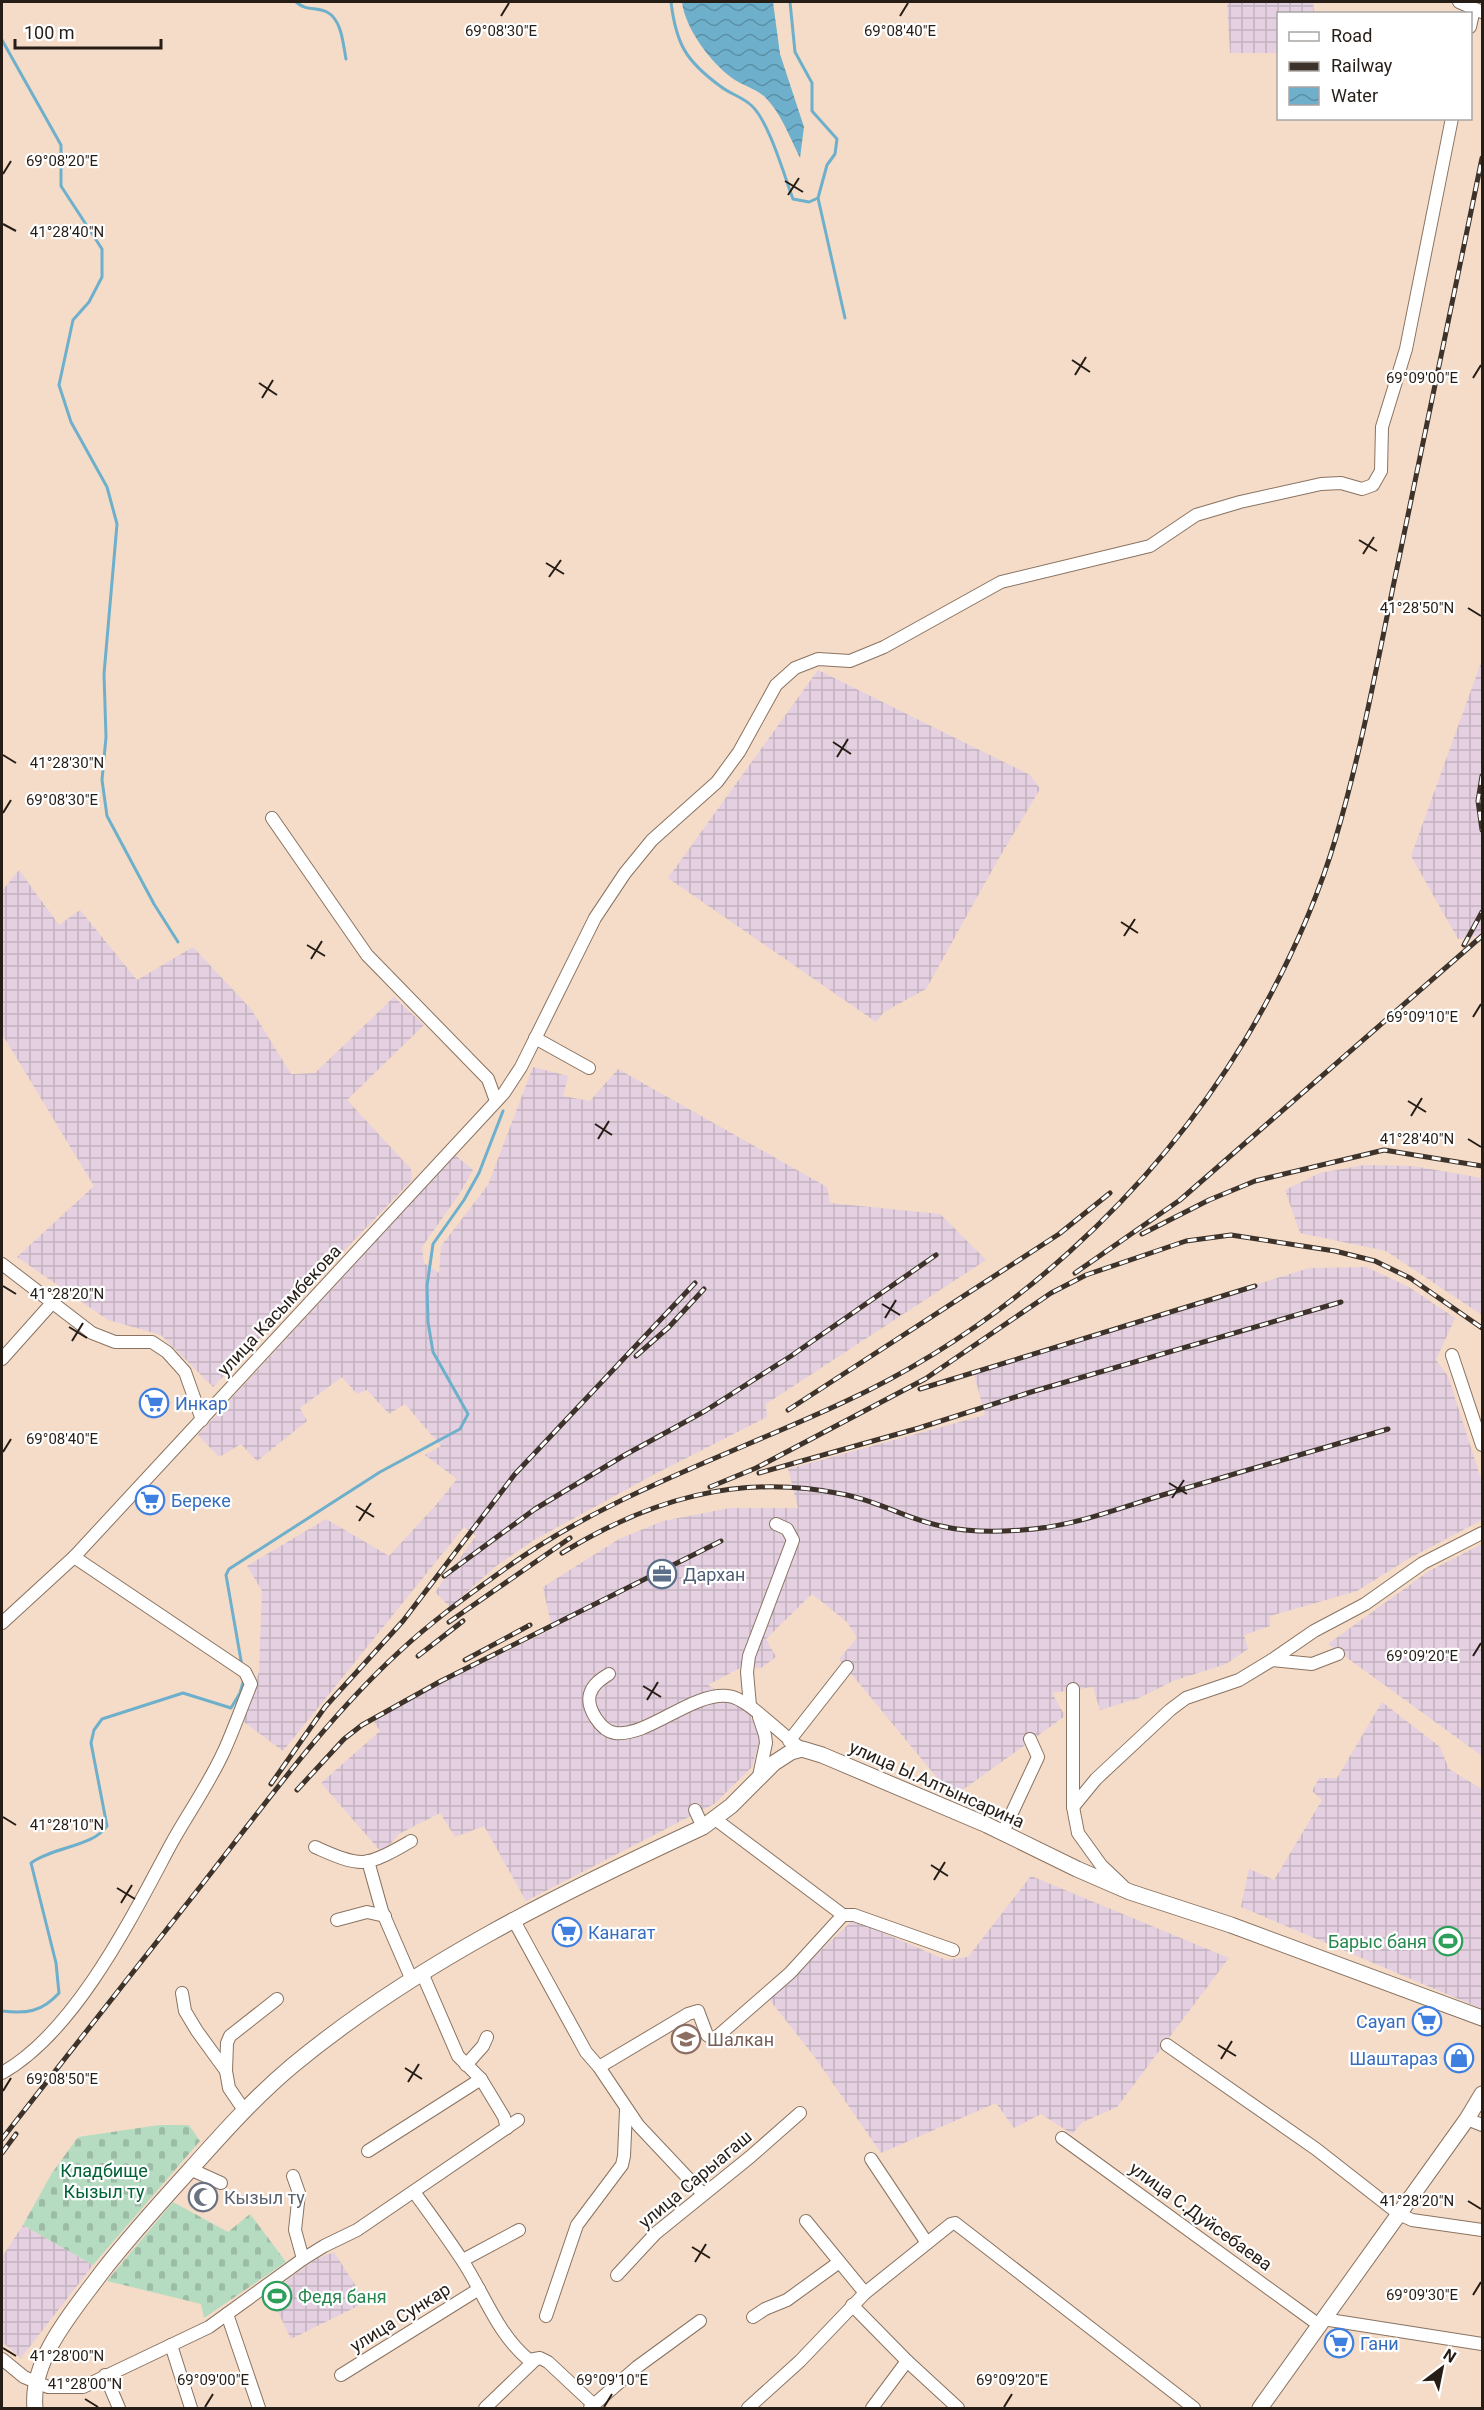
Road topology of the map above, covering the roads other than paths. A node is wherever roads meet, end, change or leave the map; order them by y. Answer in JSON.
{"nodes":[{"id":1,"x":1459,"y":2,"type":"edge"},
{"id":2,"x":1478,"y":11,"type":"edge"},
{"id":3,"x":1452,"y":120,"type":"edge"},
{"id":4,"x":272,"y":818,"type":"dead end"},
{"id":5,"x":535,"y":1038,"type":"junction"},
{"id":6,"x":589,"y":1068,"type":"dead end"},
{"id":7,"x":500,"y":1097,"type":"junction"},
{"id":8,"x":2,"y":1264,"type":"edge"},
{"id":9,"x":52,"y":1303,"type":"junction"},
{"id":10,"x":1452,"y":1355,"type":"dead end"},
{"id":11,"x":2,"y":1359,"type":"edge"},
{"id":12,"x":202,"y":1420,"type":"junction"},
{"id":13,"x":1482,"y":1444,"type":"edge"},
{"id":14,"x":776,"y":1524,"type":"dead end"},
{"id":15,"x":1482,"y":1533,"type":"edge"},
{"id":16,"x":74,"y":1557,"type":"junction"},
{"id":17,"x":2,"y":1623,"type":"edge"},
{"id":18,"x":1338,"y":1654,"type":"dead end"},
{"id":19,"x":1272,"y":1660,"type":"junction"},
{"id":20,"x":847,"y":1667,"type":"dead end"},
{"id":21,"x":609,"y":1674,"type":"dead end"},
{"id":22,"x":1073,"y":1689,"type":"dead end"},
{"id":23,"x":754,"y":1710,"type":"junction"},
{"id":24,"x":1030,"y":1739,"type":"dead end"},
{"id":25,"x":796,"y":1745,"type":"junction"},
{"id":26,"x":759,"y":1776,"type":"junction"},
{"id":27,"x":1073,"y":1807,"type":"junction"},
{"id":28,"x":695,"y":1810,"type":"dead end"},
{"id":29,"x":709,"y":1823,"type":"junction"},
{"id":30,"x":1003,"y":1832,"type":"junction"},
{"id":31,"x":411,"y":1841,"type":"dead end"},
{"id":32,"x":315,"y":1847,"type":"dead end"},
{"id":33,"x":368,"y":1861,"type":"junction"},
{"id":34,"x":1130,"y":1892,"type":"junction"},
{"id":35,"x":843,"y":1915,"type":"junction"},
{"id":36,"x":385,"y":1916,"type":"junction"},
{"id":37,"x":513,"y":1919,"type":"junction"},
{"id":38,"x":337,"y":1920,"type":"dead end"},
{"id":39,"x":953,"y":1950,"type":"dead end"},
{"id":40,"x":417,"y":1976,"type":"junction"},
{"id":41,"x":182,"y":1993,"type":"dead end"},
{"id":42,"x":277,"y":1999,"type":"dead end"},
{"id":43,"x":1482,"y":2018,"type":"edge"},
{"id":44,"x":487,"y":2037,"type":"dead end"},
{"id":45,"x":1167,"y":2045,"type":"dead end"},
{"id":46,"x":466,"y":2065,"type":"junction"},
{"id":47,"x":599,"y":2067,"type":"junction"},
{"id":48,"x":226,"y":2071,"type":"junction"},
{"id":49,"x":2,"y":2073,"type":"edge"},
{"id":50,"x":481,"y":2079,"type":"junction"},
{"id":51,"x":1482,"y":2094,"type":"edge"},
{"id":52,"x":244,"y":2110,"type":"junction"},
{"id":53,"x":626,"y":2110,"type":"junction"},
{"id":54,"x":800,"y":2113,"type":"dead end"},
{"id":55,"x":1467,"y":2119,"type":"junction"},
{"id":56,"x":518,"y":2120,"type":"dead end"},
{"id":57,"x":1482,"y":2125,"type":"edge"},
{"id":58,"x":507,"y":2128,"type":"junction"},
{"id":59,"x":1062,"y":2138,"type":"dead end"},
{"id":60,"x":368,"y":2151,"type":"dead end"},
{"id":61,"x":871,"y":2159,"type":"dead end"},
{"id":62,"x":190,"y":2169,"type":"junction"},
{"id":63,"x":293,"y":2176,"type":"dead end"},
{"id":64,"x":221,"y":2183,"type":"dead end"},
{"id":65,"x":414,"y":2192,"type":"junction"},
{"id":66,"x":703,"y":2194,"type":"junction"},
{"id":67,"x":1399,"y":2214,"type":"junction"},
{"id":68,"x":806,"y":2221,"type":"dead end"},
{"id":69,"x":519,"y":2230,"type":"dead end"},
{"id":70,"x":1482,"y":2230,"type":"edge"},
{"id":71,"x":927,"y":2243,"type":"junction"},
{"id":72,"x":303,"y":2259,"type":"junction"},
{"id":73,"x":463,"y":2260,"type":"junction"},
{"id":74,"x":838,"y":2263,"type":"junction"},
{"id":75,"x":617,"y":2275,"type":"dead end"},
{"id":76,"x":479,"y":2289,"type":"junction"},
{"id":77,"x":865,"y":2293,"type":"junction"},
{"id":78,"x":852,"y":2305,"type":"junction"},
{"id":79,"x":227,"y":2314,"type":"junction"},
{"id":80,"x":546,"y":2316,"type":"dead end"},
{"id":81,"x":753,"y":2317,"type":"dead end"},
{"id":82,"x":700,"y":2321,"type":"dead end"},
{"id":83,"x":1321,"y":2322,"type":"junction"},
{"id":84,"x":1482,"y":2344,"type":"edge"},
{"id":85,"x":171,"y":2345,"type":"junction"},
{"id":86,"x":2,"y":2359,"type":"edge"},
{"id":87,"x":536,"y":2360,"type":"junction"},
{"id":88,"x":907,"y":2361,"type":"junction"},
{"id":89,"x":105,"y":2375,"type":"junction"},
{"id":90,"x":341,"y":2375,"type":"dead end"},
{"id":91,"x":36,"y":2381,"type":"junction"},
{"id":92,"x":32,"y":2407,"type":"edge"},
{"id":93,"x":592,"y":2407,"type":"edge"},
{"id":94,"x":118,"y":2409,"type":"edge"},
{"id":95,"x":190,"y":2409,"type":"edge"},
{"id":96,"x":259,"y":2409,"type":"edge"},
{"id":97,"x":485,"y":2409,"type":"edge"},
{"id":98,"x":748,"y":2409,"type":"edge"},
{"id":99,"x":872,"y":2409,"type":"edge"},
{"id":100,"x":958,"y":2409,"type":"edge"},
{"id":101,"x":1194,"y":2409,"type":"edge"},
{"id":102,"x":1260,"y":2409,"type":"edge"}],
"edges":[{"from":1,"to":2,"type":"street"},
{"from":3,"to":5,"type":"street","name":"улица Касымбекова"},
{"from":4,"to":7,"type":"street"},
{"from":5,"to":6,"type":"street"},
{"from":5,"to":7,"type":"street","name":"улица Касымбекова"},
{"from":7,"to":12,"type":"street","name":"улица Касымбекова"},
{"from":8,"to":9,"type":"street"},
{"from":9,"to":11,"type":"street"},
{"from":9,"to":12,"type":"street"},
{"from":10,"to":13,"type":"street"},
{"from":12,"to":16,"type":"street","name":"улица Касымбекова"},
{"from":14,"to":23,"type":"street"},
{"from":15,"to":19,"type":"street"},
{"from":16,"to":17,"type":"street","name":"улица Касымбекова"},
{"from":16,"to":49,"type":"street"},
{"from":18,"to":19,"type":"street"},
{"from":19,"to":27,"type":"street"},
{"from":20,"to":25,"type":"street"},
{"from":21,"to":23,"type":"street"},
{"from":22,"to":27,"type":"street"},
{"from":23,"to":25,"type":"street"},
{"from":23,"to":26,"type":"street"},
{"from":24,"to":30,"type":"street"},
{"from":25,"to":26,"type":"street"},
{"from":25,"to":30,"type":"street","name":"улица Ы.Алтынсарина"},
{"from":26,"to":29,"type":"street"},
{"from":27,"to":34,"type":"street"},
{"from":28,"to":29,"type":"street"},
{"from":29,"to":35,"type":"street"},
{"from":29,"to":37,"type":"street"},
{"from":30,"to":34,"type":"street","name":"улица Ы.Алтынсарина"},
{"from":31,"to":33,"type":"street"},
{"from":32,"to":33,"type":"street"},
{"from":33,"to":36,"type":"street"},
{"from":34,"to":43,"type":"street","name":"улица Ы.Алтынсарина"},
{"from":35,"to":39,"type":"street"},
{"from":35,"to":47,"type":"street"},
{"from":36,"to":38,"type":"street"},
{"from":36,"to":40,"type":"street"},
{"from":37,"to":40,"type":"street"},
{"from":37,"to":47,"type":"street"},
{"from":40,"to":46,"type":"street"},
{"from":40,"to":52,"type":"street"},
{"from":41,"to":48,"type":"street"},
{"from":42,"to":48,"type":"street"},
{"from":44,"to":46,"type":"street"},
{"from":45,"to":67,"type":"street"},
{"from":46,"to":50,"type":"street"},
{"from":47,"to":53,"type":"street"},
{"from":48,"to":52,"type":"street"},
{"from":50,"to":58,"type":"street"},
{"from":50,"to":60,"type":"street"},
{"from":51,"to":55,"type":"street"},
{"from":52,"to":62,"type":"street"},
{"from":53,"to":66,"type":"street"},
{"from":53,"to":80,"type":"street"},
{"from":54,"to":66,"type":"street","name":"улица Сарыагаш"},
{"from":55,"to":57,"type":"street"},
{"from":55,"to":67,"type":"street"},
{"from":56,"to":58,"type":"street"},
{"from":58,"to":65,"type":"street"},
{"from":59,"to":83,"type":"street","name":"улица С.Дуйсебаева"},
{"from":61,"to":71,"type":"street"},
{"from":62,"to":64,"type":"street"},
{"from":62,"to":91,"type":"street"},
{"from":63,"to":72,"type":"street"},
{"from":65,"to":72,"type":"street"},
{"from":65,"to":73,"type":"street"},
{"from":66,"to":75,"type":"street","name":"улица Сарыагаш"},
{"from":67,"to":70,"type":"street"},
{"from":67,"to":83,"type":"street"},
{"from":68,"to":74,"type":"street"},
{"from":69,"to":73,"type":"street"},
{"from":71,"to":77,"type":"street"},
{"from":71,"to":101,"type":"street"},
{"from":72,"to":79,"type":"street"},
{"from":73,"to":76,"type":"street"},
{"from":74,"to":77,"type":"street"},
{"from":74,"to":81,"type":"street"},
{"from":76,"to":87,"type":"street"},
{"from":76,"to":90,"type":"street","name":"улица Сункар"},
{"from":77,"to":78,"type":"street"},
{"from":78,"to":88,"type":"street"},
{"from":78,"to":98,"type":"street"},
{"from":79,"to":85,"type":"street"},
{"from":79,"to":96,"type":"street"},
{"from":82,"to":93,"type":"street"},
{"from":83,"to":84,"type":"street"},
{"from":83,"to":102,"type":"street"},
{"from":85,"to":89,"type":"street"},
{"from":85,"to":95,"type":"street"},
{"from":86,"to":91,"type":"street"},
{"from":87,"to":93,"type":"street"},
{"from":87,"to":97,"type":"street"},
{"from":88,"to":99,"type":"street"},
{"from":88,"to":100,"type":"street"},
{"from":89,"to":91,"type":"street"},
{"from":89,"to":94,"type":"street"},
{"from":91,"to":92,"type":"street"}]}
